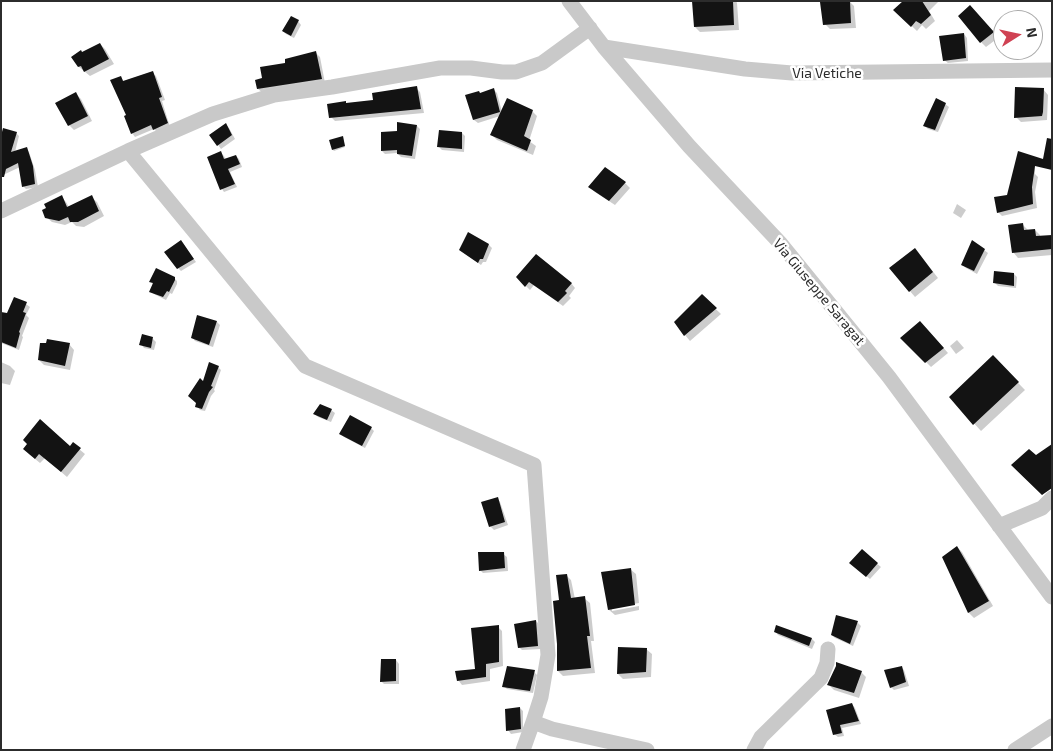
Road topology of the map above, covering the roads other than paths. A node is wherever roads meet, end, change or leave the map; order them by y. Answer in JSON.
{"nodes":[{"id":1,"x":569,"y":1,"type":"edge"},
{"id":2,"x":590,"y":28,"type":"junction"},
{"id":3,"x":604,"y":46,"type":"junction"},
{"id":4,"x":1052,"y":70,"type":"edge"},
{"id":5,"x":128,"y":151,"type":"junction"},
{"id":6,"x":1,"y":211,"type":"edge"},
{"id":7,"x":1052,"y":498,"type":"edge"},
{"id":8,"x":999,"y":526,"type":"junction"},
{"id":9,"x":1052,"y":597,"type":"edge"},
{"id":10,"x":828,"y":649,"type":"dead end"},
{"id":11,"x":533,"y":722,"type":"junction"},
{"id":12,"x":1052,"y":726,"type":"edge"},
{"id":13,"x":1017,"y":749,"type":"edge"},
{"id":14,"x":523,"y":750,"type":"edge"},
{"id":15,"x":647,"y":750,"type":"edge"},
{"id":16,"x":754,"y":750,"type":"edge"}],
"edges":[{"from":1,"to":2,"type":"street","name":"Via Giuseppe Saragat"},
{"from":2,"to":3,"type":"street","name":"Via Giuseppe Saragat"},
{"from":2,"to":5,"type":"street"},
{"from":3,"to":4,"type":"street","name":"Via Vetiche"},
{"from":3,"to":8,"type":"street","name":"Via Giuseppe Saragat"},
{"from":5,"to":6,"type":"street"},
{"from":5,"to":11,"type":"street"},
{"from":7,"to":8,"type":"street"},
{"from":8,"to":9,"type":"street","name":"Via Giuseppe Saragat"},
{"from":10,"to":16,"type":"street"},
{"from":11,"to":14,"type":"street"},
{"from":11,"to":15,"type":"street"},
{"from":12,"to":13,"type":"street"}]}
